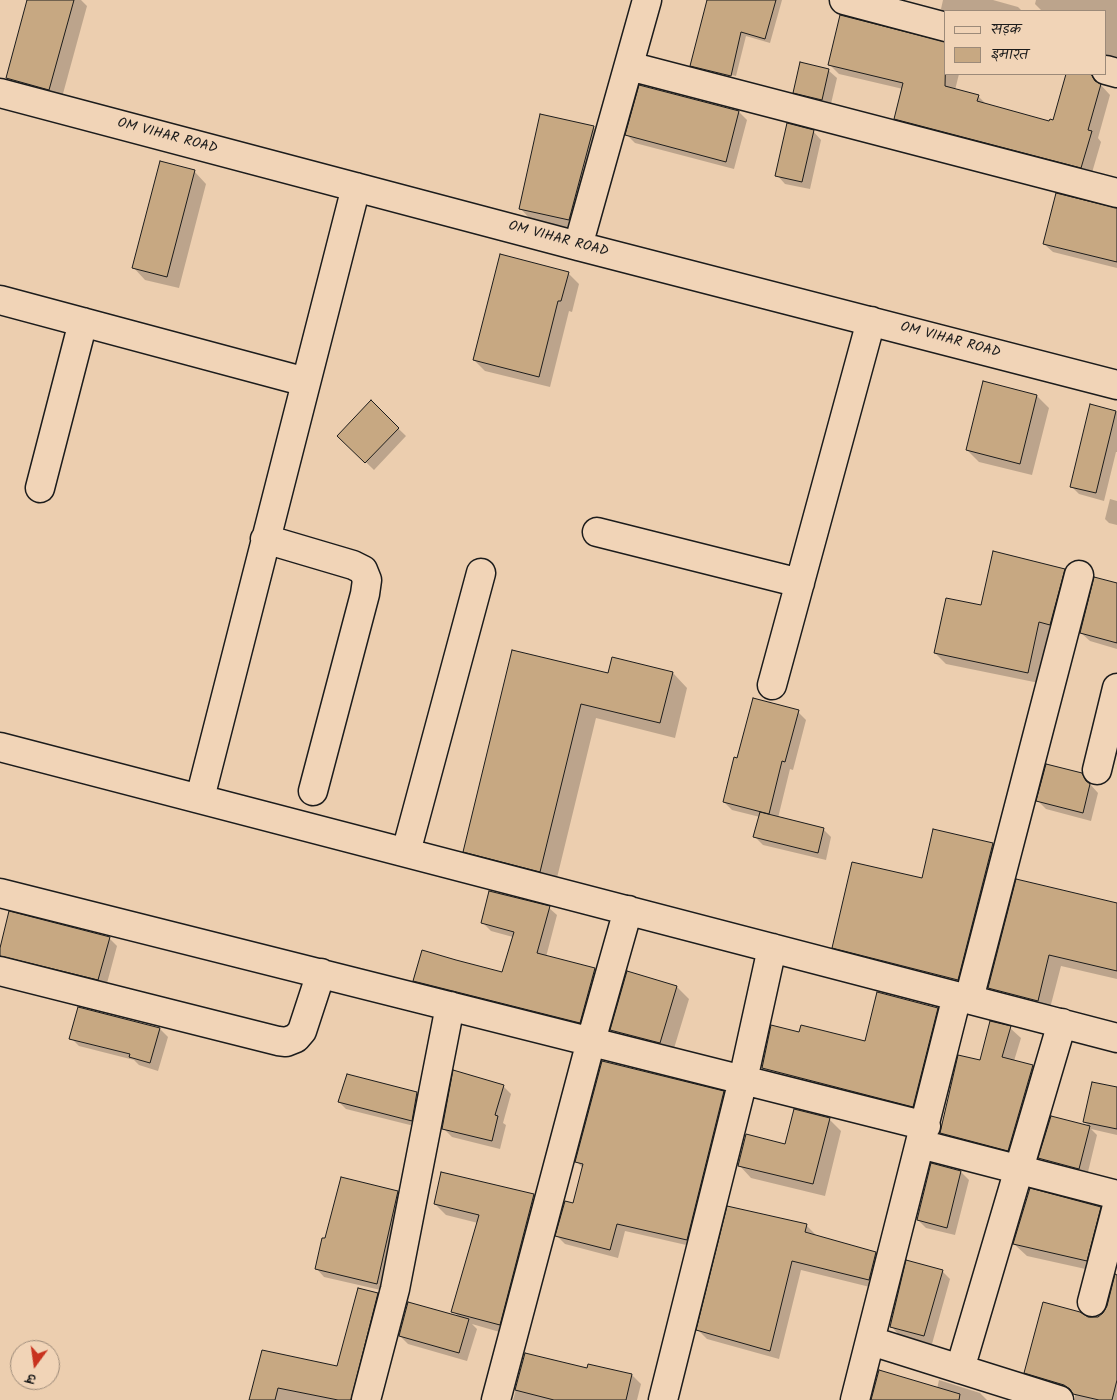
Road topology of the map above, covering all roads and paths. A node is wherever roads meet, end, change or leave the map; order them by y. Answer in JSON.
{"nodes":[{"id":1,"x":844,"y":0,"type":"edge"},
{"id":2,"x":641,"y":1,"type":"edge"},
{"id":3,"x":944,"y":26,"type":"edge"},
{"id":4,"x":628,"y":66,"type":"junction"},
{"id":5,"x":0,"y":93,"type":"edge"},
{"id":6,"x":356,"y":187,"type":"junction"},
{"id":7,"x":1117,"y":193,"type":"edge"},
{"id":8,"x":578,"y":246,"type":"junction"},
{"id":9,"x":0,"y":300,"type":"edge"},
{"id":10,"x":871,"y":321,"type":"junction"},
{"id":11,"x":83,"y":322,"type":"junction"},
{"id":12,"x":306,"y":382,"type":"junction"},
{"id":13,"x":1117,"y":385,"type":"edge"},
{"id":14,"x":40,"y":488,"type":"dead end"},
{"id":15,"x":596,"y":532,"type":"dead end"},
{"id":16,"x":266,"y":539,"type":"junction"},
{"id":17,"x":481,"y":573,"type":"dead end"},
{"id":18,"x":1079,"y":575,"type":"dead end"},
{"id":19,"x":800,"y":583,"type":"junction"},
{"id":20,"x":772,"y":685,"type":"dead end"},
{"id":21,"x":1117,"y":688,"type":"edge"},
{"id":22,"x":0,"y":747,"type":"edge"},
{"id":23,"x":1096,"y":770,"type":"dead end"},
{"id":24,"x":313,"y":791,"type":"dead end"},
{"id":25,"x":200,"y":798,"type":"junction"},
{"id":26,"x":406,"y":852,"type":"junction"},
{"id":27,"x":0,"y":893,"type":"edge"},
{"id":28,"x":628,"y":910,"type":"junction"},
{"id":29,"x":772,"y":948,"type":"junction"},
{"id":30,"x":0,"y":971,"type":"edge"},
{"id":31,"x":321,"y":973,"type":"junction"},
{"id":32,"x":963,"y":998,"type":"junction"},
{"id":33,"x":450,"y":1006,"type":"junction"},
{"id":34,"x":1062,"y":1023,"type":"junction"},
{"id":35,"x":1117,"y":1038,"type":"edge"},
{"id":36,"x":590,"y":1041,"type":"junction"},
{"id":37,"x":743,"y":1080,"type":"junction"},
{"id":38,"x":923,"y":1135,"type":"junction"},
{"id":39,"x":1019,"y":1168,"type":"junction"},
{"id":40,"x":1117,"y":1195,"type":"edge"},
{"id":41,"x":1117,"y":1206,"type":"edge"},
{"id":42,"x":1092,"y":1302,"type":"dead end"},
{"id":43,"x":871,"y":1341,"type":"junction"},
{"id":44,"x":960,"y":1369,"type":"junction"},
{"id":45,"x":366,"y":1400,"type":"edge"},
{"id":46,"x":496,"y":1400,"type":"edge"},
{"id":47,"x":663,"y":1400,"type":"edge"},
{"id":48,"x":855,"y":1400,"type":"edge"},
{"id":49,"x":1059,"y":1400,"type":"edge"}],
"edges":[{"from":1,"to":3,"type":"street"},
{"from":2,"to":4,"type":"street"},
{"from":4,"to":7,"type":"street"},
{"from":4,"to":8,"type":"street"},
{"from":5,"to":6,"type":"street","name":"OM VIHAR ROAD"},
{"from":6,"to":8,"type":"street","name":"OM VIHAR ROAD"},
{"from":6,"to":12,"type":"street"},
{"from":8,"to":10,"type":"street","name":"OM VIHAR ROAD"},
{"from":9,"to":11,"type":"street"},
{"from":10,"to":13,"type":"street","name":"OM VIHAR ROAD"},
{"from":10,"to":19,"type":"street"},
{"from":11,"to":12,"type":"street"},
{"from":11,"to":14,"type":"street"},
{"from":12,"to":16,"type":"street"},
{"from":15,"to":19,"type":"street"},
{"from":16,"to":24,"type":"street"},
{"from":16,"to":25,"type":"street"},
{"from":17,"to":26,"type":"street"},
{"from":18,"to":32,"type":"street"},
{"from":19,"to":20,"type":"street"},
{"from":21,"to":23,"type":"street"},
{"from":22,"to":25,"type":"street"},
{"from":25,"to":26,"type":"street"},
{"from":26,"to":28,"type":"street"},
{"from":27,"to":31,"type":"street"},
{"from":28,"to":29,"type":"street"},
{"from":28,"to":36,"type":"street"},
{"from":29,"to":32,"type":"street"},
{"from":29,"to":37,"type":"street"},
{"from":30,"to":31,"type":"street"},
{"from":31,"to":33,"type":"street"},
{"from":32,"to":34,"type":"street"},
{"from":32,"to":38,"type":"street"},
{"from":33,"to":36,"type":"street"},
{"from":33,"to":45,"type":"street"},
{"from":34,"to":35,"type":"street"},
{"from":34,"to":39,"type":"street"},
{"from":36,"to":37,"type":"street"},
{"from":36,"to":46,"type":"street"},
{"from":37,"to":38,"type":"street"},
{"from":37,"to":47,"type":"street"},
{"from":38,"to":39,"type":"street"},
{"from":38,"to":43,"type":"street"},
{"from":39,"to":40,"type":"street"},
{"from":39,"to":44,"type":"street"},
{"from":41,"to":42,"type":"street"},
{"from":43,"to":44,"type":"street"},
{"from":43,"to":48,"type":"street"},
{"from":44,"to":49,"type":"street"}]}
